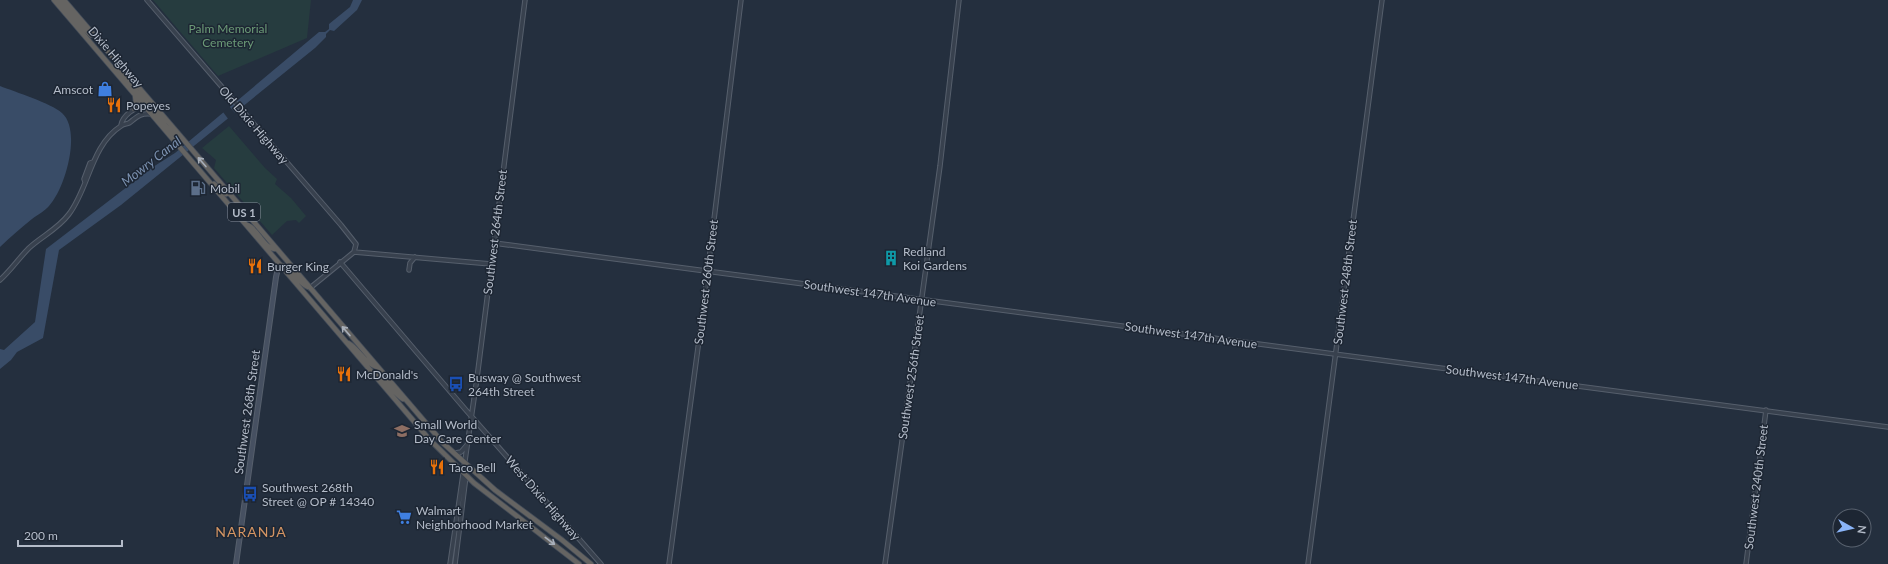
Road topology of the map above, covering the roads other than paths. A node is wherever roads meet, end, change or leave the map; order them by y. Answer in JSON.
{"nodes":[{"id":1,"x":54,"y":0,"type":"edge"},
{"id":2,"x":59,"y":0,"type":"edge"},
{"id":3,"x":64,"y":0,"type":"edge"},
{"id":4,"x":147,"y":0,"type":"edge"},
{"id":5,"x":525,"y":0,"type":"edge"},
{"id":6,"x":741,"y":0,"type":"edge"},
{"id":7,"x":959,"y":0,"type":"edge"},
{"id":8,"x":1382,"y":0,"type":"edge"},
{"id":9,"x":95,"y":36,"type":"junction"},
{"id":10,"x":111,"y":68,"type":"junction"},
{"id":11,"x":135,"y":95,"type":"junction"},
{"id":12,"x":154,"y":105,"type":"junction"},
{"id":13,"x":144,"y":106,"type":"junction"},
{"id":14,"x":134,"y":109,"type":"junction"},
{"id":15,"x":151,"y":114,"type":"junction"},
{"id":16,"x":121,"y":125,"type":"junction"},
{"id":17,"x":180,"y":136,"type":"junction"},
{"id":18,"x":201,"y":173,"type":"junction"},
{"id":19,"x":229,"y":193,"type":"junction"},
{"id":20,"x":246,"y":225,"type":"junction"},
{"id":21,"x":494,"y":243,"type":"junction"},
{"id":22,"x":277,"y":249,"type":"junction"},
{"id":23,"x":354,"y":252,"type":"junction"},
{"id":24,"x":415,"y":257,"type":"junction"},
{"id":25,"x":340,"y":262,"type":"junction"},
{"id":26,"x":279,"y":264,"type":"junction"},
{"id":27,"x":491,"y":264,"type":"junction"},
{"id":28,"x":409,"y":270,"type":"dead end"},
{"id":29,"x":707,"y":271,"type":"junction"},
{"id":30,"x":0,"y":280,"type":"edge"},
{"id":31,"x":310,"y":288,"type":"junction"},
{"id":32,"x":922,"y":300,"type":"junction"},
{"id":33,"x":345,"y":341,"type":"junction"},
{"id":34,"x":1336,"y":355,"type":"junction"},
{"id":35,"x":377,"y":367,"type":"junction"},
{"id":36,"x":371,"y":373,"type":"junction"},
{"id":37,"x":407,"y":402,"type":"junction"},
{"id":38,"x":1766,"y":410,"type":"junction"},
{"id":39,"x":472,"y":416,"type":"junction"},
{"id":40,"x":1888,"y":426,"type":"edge"},
{"id":41,"x":468,"y":444,"type":"junction"},
{"id":42,"x":453,"y":454,"type":"junction"},
{"id":43,"x":465,"y":465,"type":"junction"},
{"id":44,"x":464,"y":474,"type":"junction"},
{"id":45,"x":590,"y":552,"type":"junction"},
{"id":46,"x":589,"y":563,"type":"edge"},
{"id":47,"x":236,"y":564,"type":"edge"},
{"id":48,"x":450,"y":564,"type":"edge"},
{"id":49,"x":455,"y":564,"type":"edge"},
{"id":50,"x":579,"y":564,"type":"edge"},
{"id":51,"x":601,"y":564,"type":"edge"},
{"id":52,"x":669,"y":564,"type":"edge"},
{"id":53,"x":885,"y":564,"type":"edge"},
{"id":54,"x":1308,"y":564,"type":"edge"},
{"id":55,"x":1746,"y":564,"type":"edge"}],
"edges":[{"from":1,"to":10,"type":"highway","name":"Dixie Highway","number":"US 1"},
{"from":2,"to":9,"type":"highway"},
{"from":3,"to":9,"type":"highway","name":"Dixie Highway","number":"US 1"},
{"from":4,"to":23,"type":"street","name":"Old Dixie Highway"},
{"from":5,"to":21,"type":"street","name":"Southwest 264th Street"},
{"from":6,"to":29,"type":"street","name":"Southwest 260th Street"},
{"from":7,"to":32,"type":"street","name":"Southwest 256th Street"},
{"from":8,"to":34,"type":"street","name":"Southwest 248th Street"},
{"from":9,"to":12,"type":"highway","name":"Dixie Highway","number":"US 1"},
{"from":10,"to":11,"type":"highway","name":"Dixie Highway","number":"US 1"},
{"from":10,"to":12,"type":"highway"},
{"from":11,"to":13,"type":"highway","name":"Dixie Highway","number":"US 1"},
{"from":11,"to":14,"type":"highway"},
{"from":12,"to":17,"type":"highway","name":"Dixie Highway","number":"US 1"},
{"from":13,"to":14,"type":"street"},
{"from":13,"to":15,"type":"highway","name":"Dixie Highway","number":"US 1"},
{"from":13,"to":17,"type":"highway"},
{"from":14,"to":16,"type":"street"},
{"from":15,"to":16,"type":"street"},
{"from":15,"to":18,"type":"highway","name":"Dixie Highway","number":"US 1"},
{"from":16,"to":30,"type":"street"},
{"from":19,"to":17,"type":"highway","name":"Dixie Highway","number":"US 1","one_way":true},
{"from":18,"to":19,"type":"highway"},
{"from":18,"to":20,"type":"highway","number":"US 1"},
{"from":19,"to":22,"type":"highway","number":"US 1"},
{"from":20,"to":22,"type":"highway"},
{"from":20,"to":26,"type":"highway","number":"US 1"},
{"from":21,"to":27,"type":"street","name":"Southwest 264th Street"},
{"from":21,"to":29,"type":"street","name":"Southwest 147th Avenue"},
{"from":22,"to":26,"type":"highway"},
{"from":22,"to":31,"type":"highway","number":"US 1"},
{"from":23,"to":24,"type":"street"},
{"from":23,"to":25,"type":"street"},
{"from":24,"to":27,"type":"street"},
{"from":24,"to":28,"type":"street"},
{"from":25,"to":31,"type":"street"},
{"from":25,"to":39,"type":"street","name":"West Dixie Highway"},
{"from":26,"to":31,"type":"highway"},
{"from":26,"to":33,"type":"highway","number":"US 1"},
{"from":26,"to":47,"type":"main road","name":"Southwest 268th Street"},
{"from":27,"to":39,"type":"street","name":"Southwest 264th Street"},
{"from":29,"to":32,"type":"street","name":"Southwest 147th Avenue"},
{"from":29,"to":52,"type":"street","name":"Southwest 260th Street"},
{"from":35,"to":31,"type":"highway","number":"US 1","one_way":true},
{"from":32,"to":34,"type":"street","name":"Southwest 147th Avenue"},
{"from":32,"to":53,"type":"street","name":"Southwest 256th Street"},
{"from":33,"to":35,"type":"highway"},
{"from":33,"to":36,"type":"highway","number":"US 1"},
{"from":34,"to":38,"type":"street","name":"Southwest 147th Avenue"},
{"from":34,"to":54,"type":"street","name":"Southwest 248th Street"},
{"from":35,"to":37,"type":"highway","number":"US 1"},
{"from":36,"to":37,"type":"highway"},
{"from":36,"to":44,"type":"highway","number":"US 1"},
{"from":37,"to":42,"type":"highway","number":"US 1"},
{"from":38,"to":40,"type":"street","name":"Southwest 147th Avenue"},
{"from":38,"to":55,"type":"street","name":"Southwest 240th Street"},
{"from":39,"to":41,"type":"street","name":"Southwest 264th Street"},
{"from":39,"to":45,"type":"street","name":"West Dixie Highway"},
{"from":41,"to":42,"type":"street"},
{"from":41,"to":43,"type":"street","name":"Southwest 264th Street"},
{"from":42,"to":43,"type":"highway","number":"US 1"},
{"from":43,"to":44,"type":"street","name":"Southwest 264th Street"},
{"from":43,"to":46,"type":"highway","number":"US 1"},
{"from":44,"to":48,"type":"street","name":"Southwest 264th Street"},
{"from":44,"to":49,"type":"street","name":"Southwest 264th Street"},
{"from":44,"to":50,"type":"highway","number":"US 1","one_way":true},
{"from":45,"to":46,"type":"street","name":"West Dixie Highway"},
{"from":45,"to":51,"type":"street","name":"West Dixie Highway"}]}
